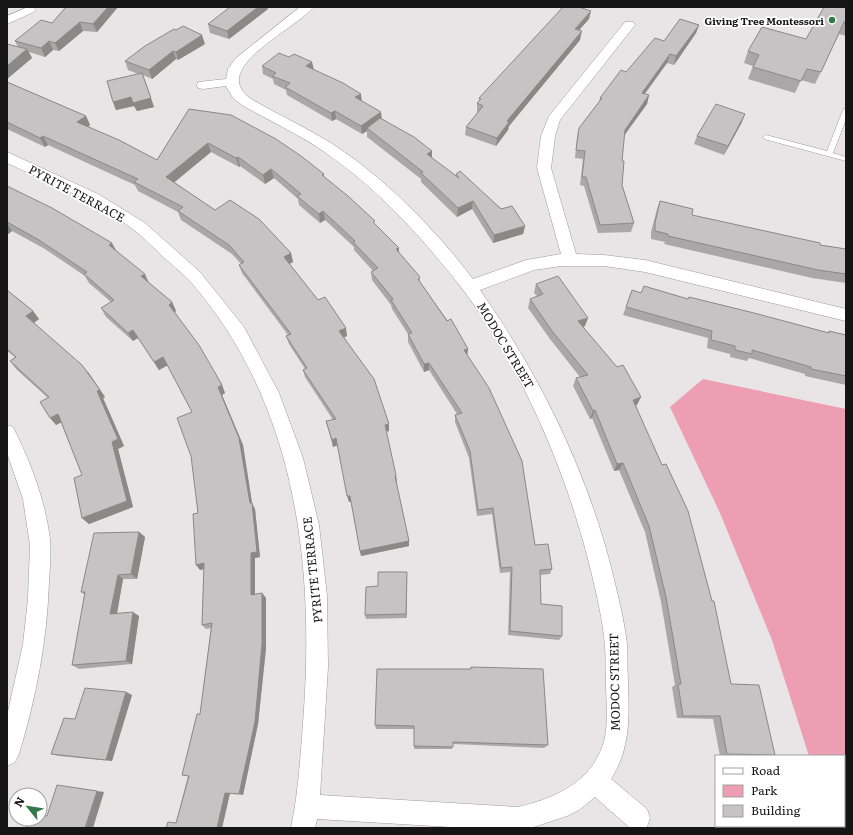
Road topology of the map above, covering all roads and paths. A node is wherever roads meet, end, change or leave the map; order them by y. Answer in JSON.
{"nodes":[{"id":1,"x":307,"y":7,"type":"edge"},
{"id":2,"x":30,"y":10,"type":"dead end"},
{"id":3,"x":7,"y":20,"type":"edge"},
{"id":4,"x":629,"y":25,"type":"dead end"},
{"id":5,"x":231,"y":82,"type":"junction"},
{"id":6,"x":203,"y":85,"type":"dead end"},
{"id":7,"x":846,"y":110,"type":"edge"},
{"id":8,"x":766,"y":137,"type":"dead end"},
{"id":9,"x":829,"y":154,"type":"junction"},
{"id":10,"x":7,"y":157,"type":"edge"},
{"id":11,"x":846,"y":159,"type":"edge"},
{"id":12,"x":570,"y":260,"type":"junction"},
{"id":13,"x":470,"y":287,"type":"junction"},
{"id":14,"x":846,"y":315,"type":"edge"},
{"id":15,"x":7,"y":433,"type":"edge"},
{"id":16,"x":7,"y":754,"type":"edge"},
{"id":17,"x":595,"y":781,"type":"junction"},
{"id":18,"x":305,"y":817,"type":"edge"},
{"id":19,"x":638,"y":818,"type":"dead end"}],
"edges":[{"from":1,"to":5,"type":"street"},
{"from":2,"to":3,"type":"street"},
{"from":4,"to":12,"type":"street"},
{"from":5,"to":6,"type":"street"},
{"from":5,"to":13,"type":"street","name":"MODOC STREET"},
{"from":7,"to":9,"type":"lane"},
{"from":8,"to":9,"type":"lane"},
{"from":9,"to":11,"type":"lane"},
{"from":10,"to":18,"type":"street","name":"PYRITE TERRACE"},
{"from":12,"to":13,"type":"street","name":"MODOC STREET"},
{"from":12,"to":14,"type":"street","name":"MODOC STREET"},
{"from":13,"to":17,"type":"street","name":"MODOC STREET"},
{"from":15,"to":16,"type":"street"},
{"from":17,"to":18,"type":"street","name":"MODOC STREET"},
{"from":17,"to":19,"type":"street"}]}
